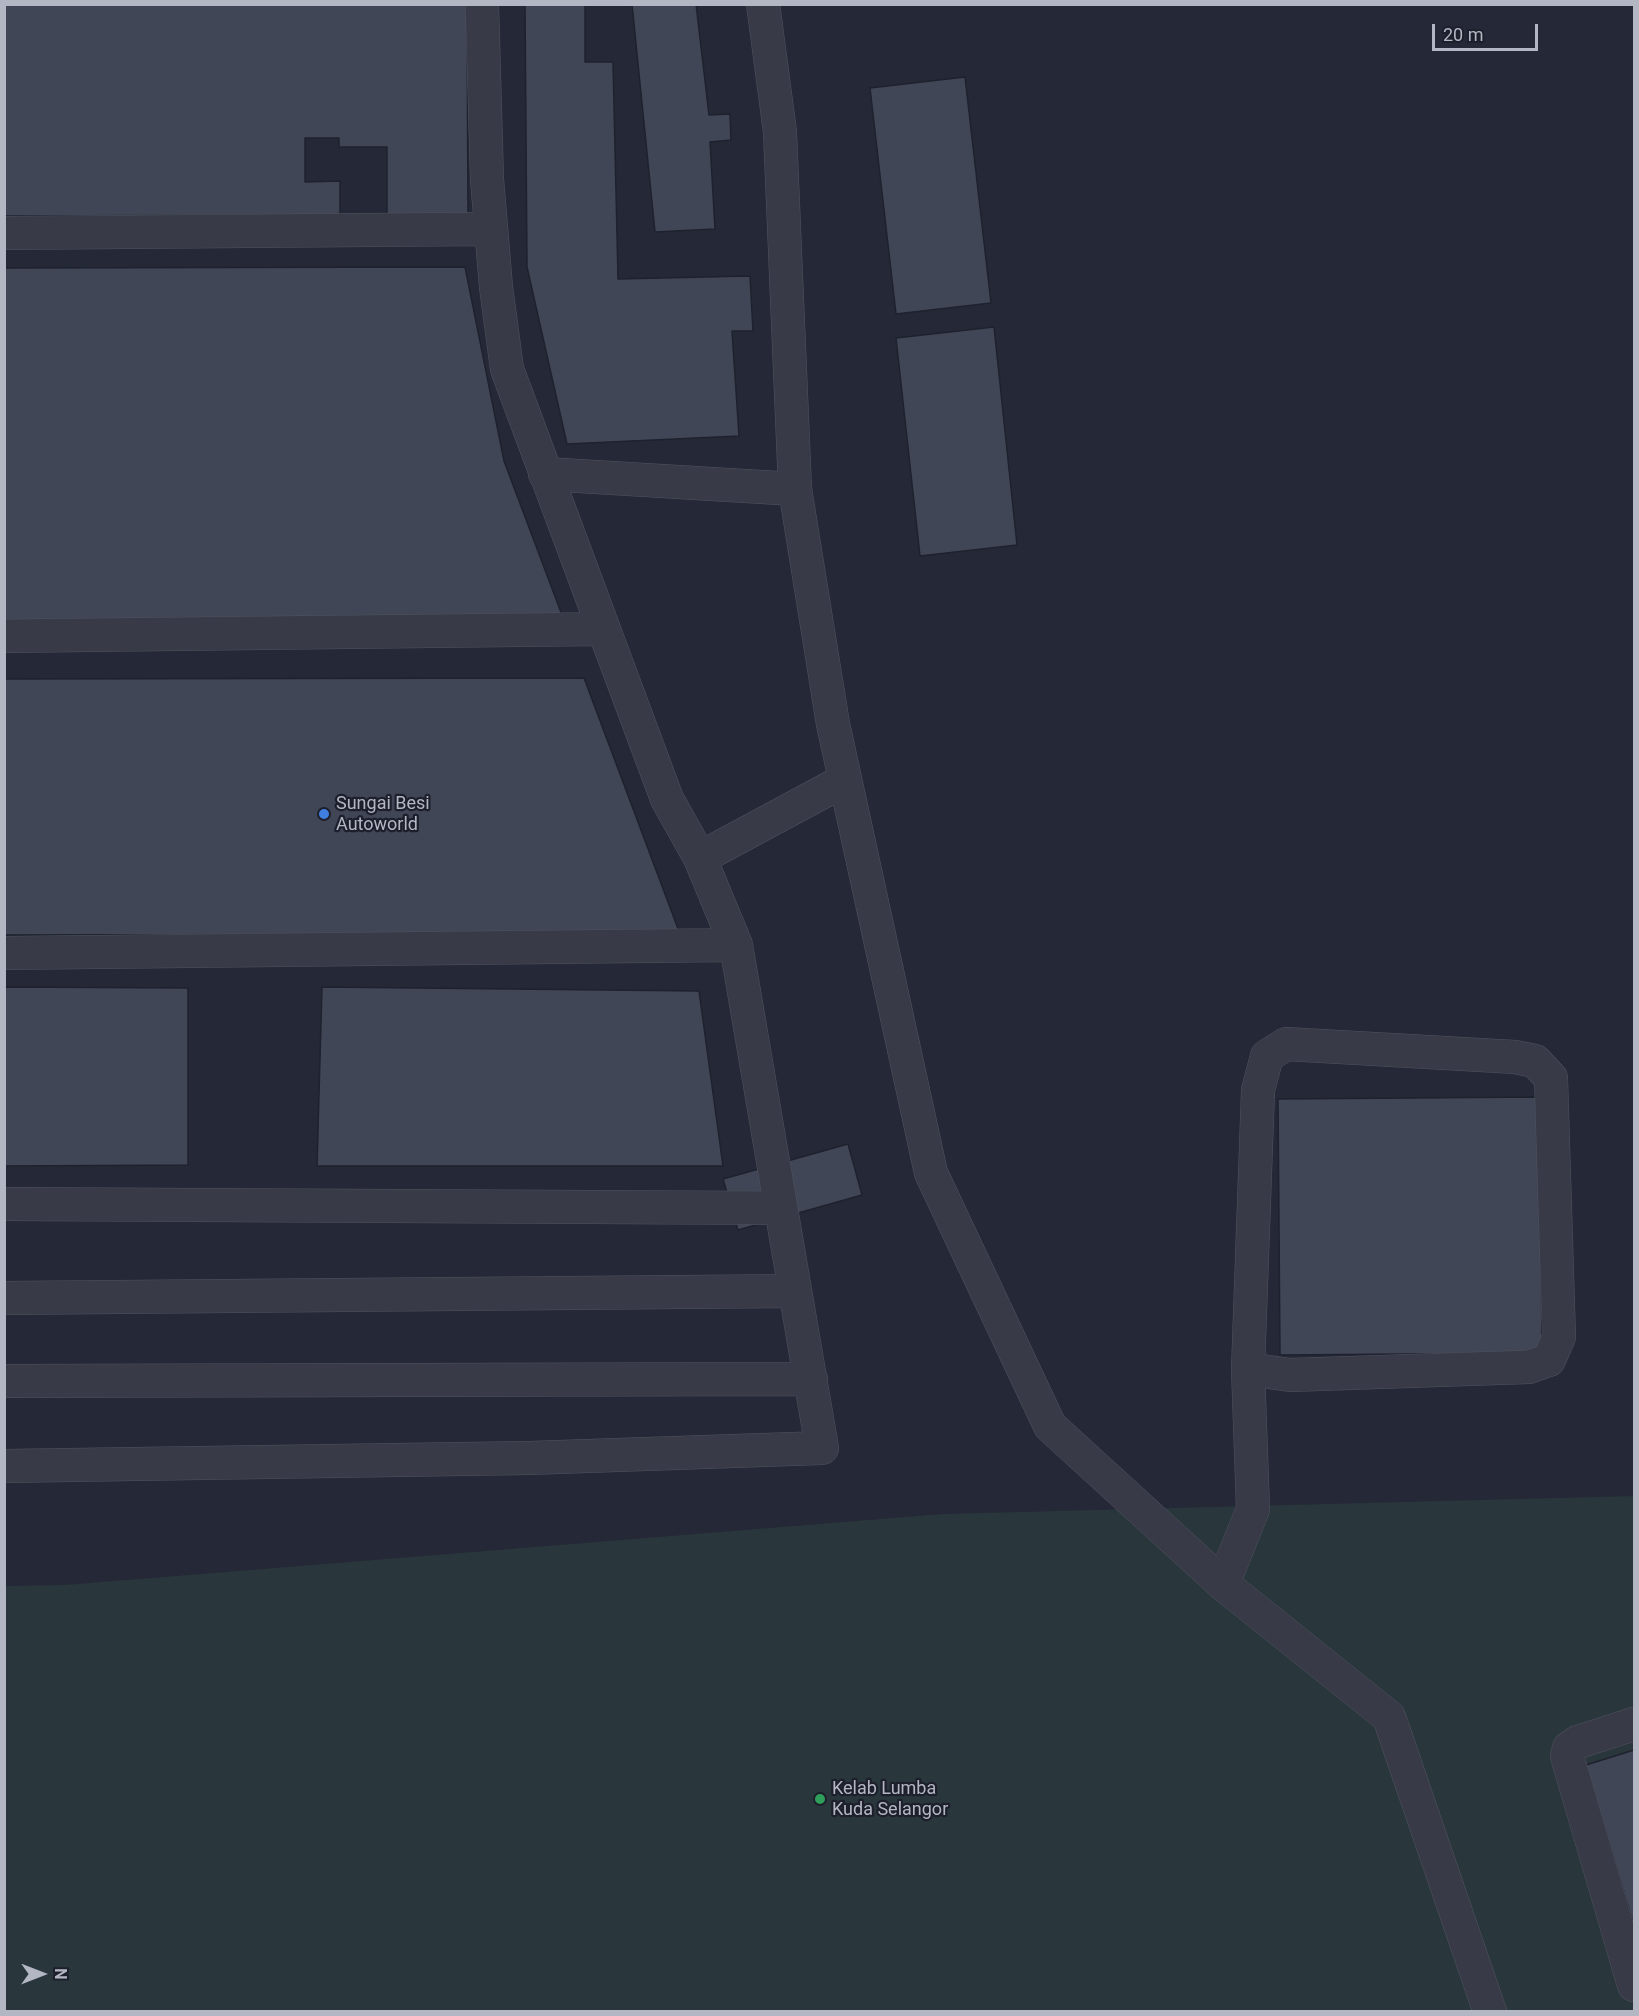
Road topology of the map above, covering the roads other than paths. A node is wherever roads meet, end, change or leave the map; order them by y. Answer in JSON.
{"nodes":[{"id":1,"x":483,"y":4,"type":"edge"},
{"id":2,"x":763,"y":4,"type":"edge"},
{"id":3,"x":491,"y":229,"type":"junction"},
{"id":4,"x":4,"y":234,"type":"edge"},
{"id":5,"x":545,"y":474,"type":"junction"},
{"id":6,"x":795,"y":489,"type":"junction"},
{"id":7,"x":603,"y":629,"type":"junction"},
{"id":8,"x":4,"y":636,"type":"edge"},
{"id":9,"x":845,"y":780,"type":"junction"},
{"id":10,"x":700,"y":858,"type":"junction"},
{"id":11,"x":736,"y":945,"type":"junction"},
{"id":12,"x":4,"y":953,"type":"edge"},
{"id":13,"x":4,"y":1204,"type":"edge"},
{"id":14,"x":781,"y":1208,"type":"junction"},
{"id":15,"x":795,"y":1291,"type":"junction"},
{"id":16,"x":4,"y":1298,"type":"edge"},
{"id":17,"x":1248,"y":1369,"type":"junction"},
{"id":18,"x":811,"y":1379,"type":"junction"},
{"id":19,"x":4,"y":1381,"type":"edge"},
{"id":20,"x":4,"y":1466,"type":"edge"},
{"id":21,"x":1223,"y":1584,"type":"junction"},
{"id":22,"x":1635,"y":1724,"type":"edge"},
{"id":23,"x":1635,"y":1985,"type":"edge"},
{"id":24,"x":1490,"y":2012,"type":"edge"}],
"edges":[{"from":1,"to":3,"type":"lane"},
{"from":2,"to":6,"type":"lane"},
{"from":3,"to":4,"type":"lane"},
{"from":3,"to":5,"type":"lane"},
{"from":5,"to":6,"type":"lane"},
{"from":5,"to":7,"type":"lane"},
{"from":6,"to":9,"type":"lane"},
{"from":7,"to":8,"type":"lane"},
{"from":7,"to":10,"type":"lane"},
{"from":9,"to":10,"type":"lane"},
{"from":9,"to":21,"type":"lane"},
{"from":10,"to":11,"type":"lane"},
{"from":11,"to":12,"type":"lane"},
{"from":11,"to":14,"type":"lane"},
{"from":13,"to":14,"type":"lane"},
{"from":14,"to":15,"type":"lane"},
{"from":15,"to":16,"type":"lane"},
{"from":15,"to":18,"type":"lane"},
{"from":17,"to":17,"type":"lane"},
{"from":17,"to":21,"type":"lane"},
{"from":18,"to":19,"type":"lane"},
{"from":18,"to":20,"type":"lane"},
{"from":21,"to":24,"type":"lane"},
{"from":22,"to":23,"type":"lane"}]}
